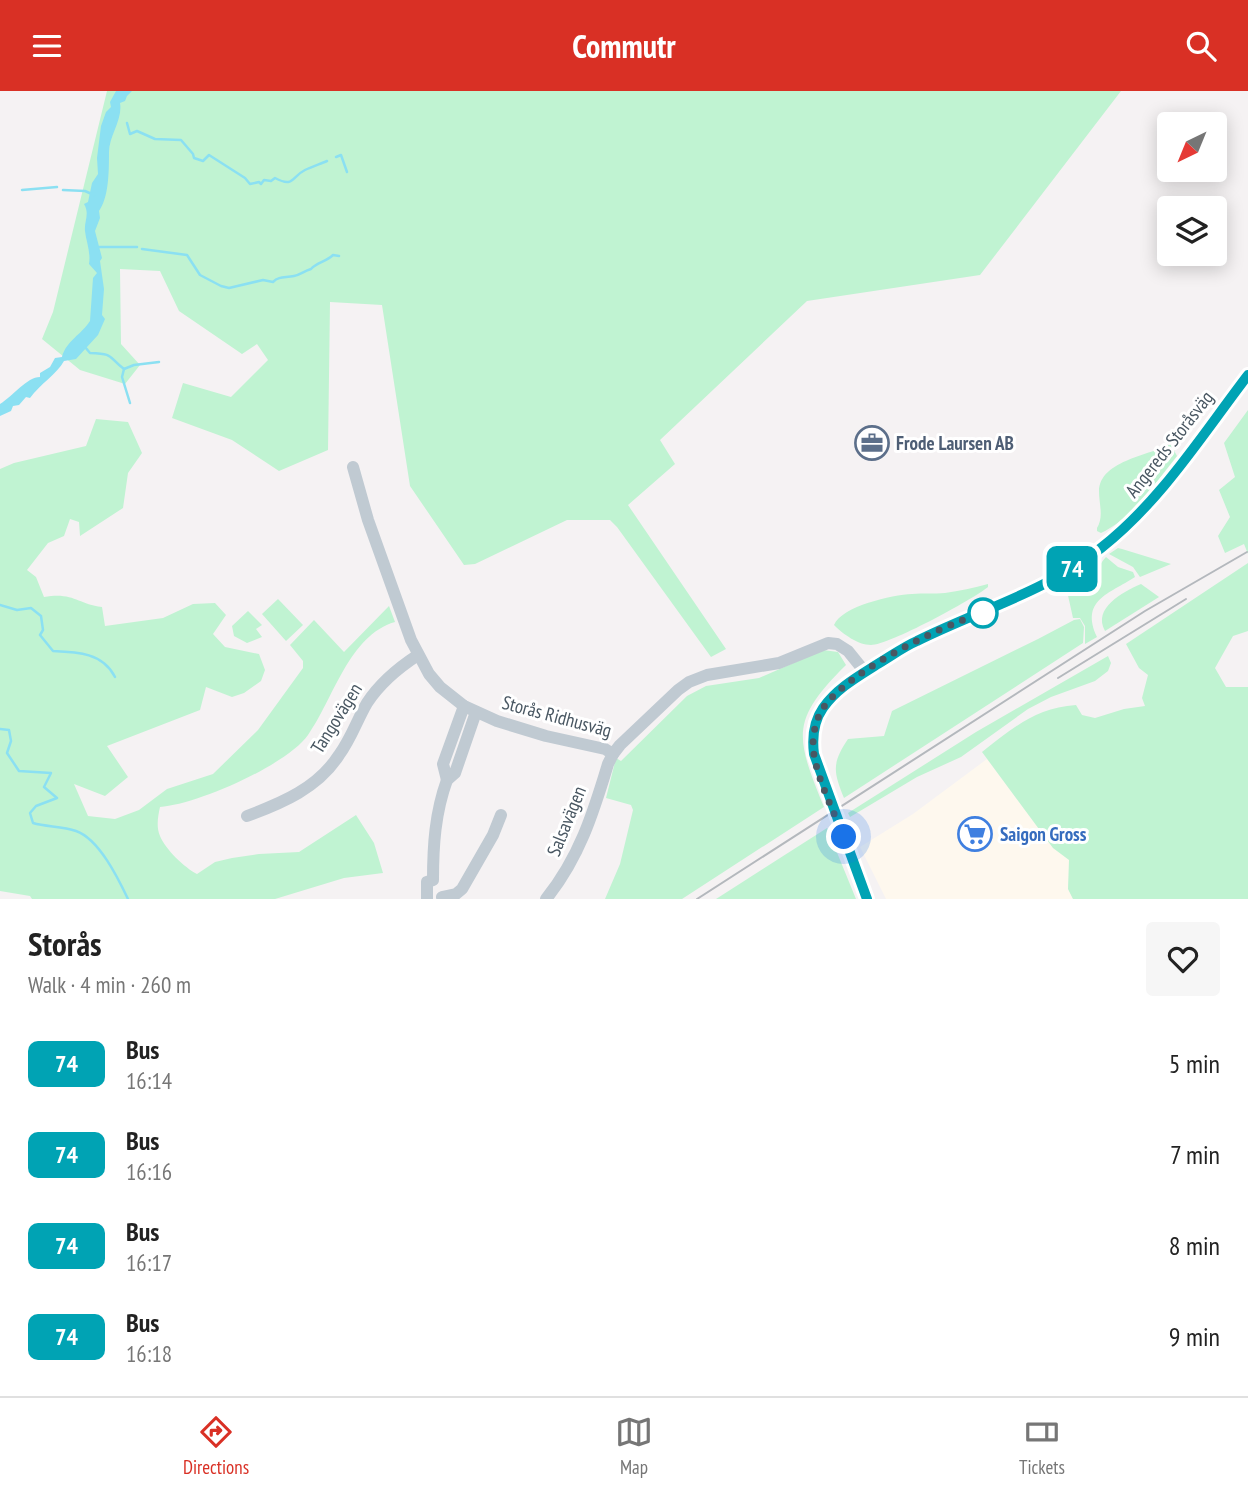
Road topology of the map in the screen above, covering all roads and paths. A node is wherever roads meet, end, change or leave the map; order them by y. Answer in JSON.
{"nodes":[{"id":1,"x":1248,"y":375,"type":"edge"},
{"id":2,"x":353,"y":467,"type":"dead end"},
{"id":3,"x":418,"y":655,"type":"junction"},
{"id":4,"x":865,"y":672,"type":"junction"},
{"id":5,"x":470,"y":709,"type":"junction"},
{"id":6,"x":613,"y":754,"type":"junction"},
{"id":7,"x":501,"y":814,"type":"dead end"},
{"id":8,"x":247,"y":815,"type":"dead end"},
{"id":9,"x":433,"y":880,"type":"junction"},
{"id":10,"x":442,"y":898,"type":"edge"},
{"id":11,"x":427,"y":899,"type":"edge"},
{"id":12,"x":546,"y":899,"type":"edge"},
{"id":13,"x":867,"y":899,"type":"edge"}],
"edges":[{"from":1,"to":4,"type":"street","name":"Angereds Storåsväg"},
{"from":2,"to":3,"type":"street","name":"Storås Ridhusväg"},
{"from":3,"to":5,"type":"street","name":"Storås Ridhusväg"},
{"from":3,"to":8,"type":"street","name":"Tangovägen"},
{"from":4,"to":6,"type":"street","name":"Storås Ridhusväg"},
{"from":4,"to":13,"type":"street","name":"Angereds Storåsväg"},
{"from":5,"to":6,"type":"street","name":"Storås Ridhusväg"},
{"from":5,"to":9,"type":"street"},
{"from":6,"to":12,"type":"street","name":"Salsavägen"},
{"from":7,"to":10,"type":"street"},
{"from":9,"to":10,"type":"street"},
{"from":9,"to":11,"type":"street"}]}
